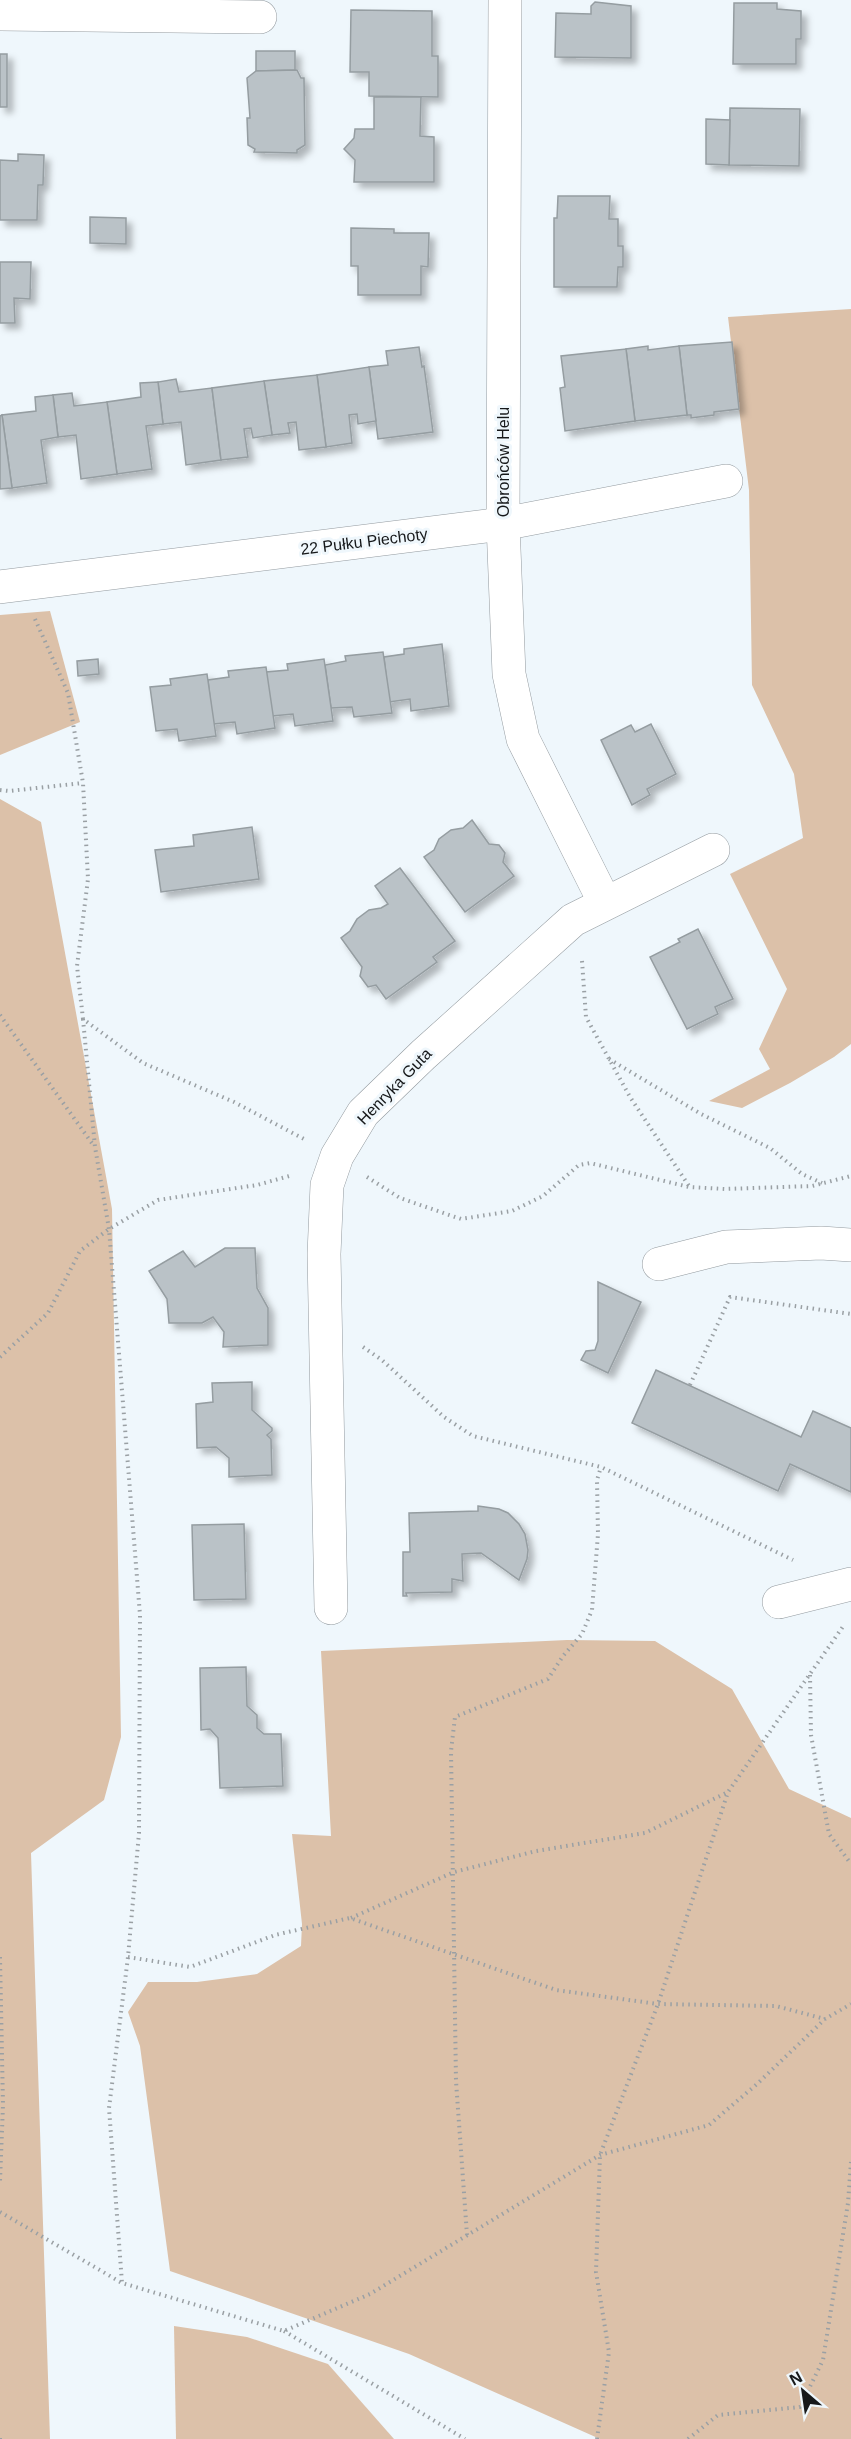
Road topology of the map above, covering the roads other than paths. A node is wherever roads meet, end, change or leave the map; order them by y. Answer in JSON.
{"nodes":[{"id":1,"x":505,"y":0,"type":"edge"},
{"id":2,"x":0,"y":14,"type":"edge"},
{"id":3,"x":260,"y":17,"type":"dead end"},
{"id":4,"x":726,"y":481,"type":"dead end"},
{"id":5,"x":503,"y":524,"type":"junction"},
{"id":6,"x":0,"y":587,"type":"edge"},
{"id":7,"x":713,"y":850,"type":"dead end"},
{"id":8,"x":593,"y":909,"type":"junction"},
{"id":9,"x":851,"y":1245,"type":"edge"},
{"id":10,"x":659,"y":1264,"type":"dead end"},
{"id":11,"x":838,"y":1587,"type":"edge"},
{"id":12,"x":779,"y":1602,"type":"dead end"},
{"id":13,"x":331,"y":1608,"type":"dead end"}],
"edges":[{"from":1,"to":5,"type":"street","name":"Obrońców Helu"},
{"from":2,"to":3,"type":"street"},
{"from":4,"to":5,"type":"street","name":"22 Pułku Piechoty"},
{"from":5,"to":6,"type":"street","name":"22 Pułku Piechoty"},
{"from":5,"to":8,"type":"street","name":"Obrońców Helu"},
{"from":7,"to":8,"type":"street","name":"Henryka Guta"},
{"from":8,"to":13,"type":"street","name":"Henryka Guta"},
{"from":9,"to":10,"type":"street"},
{"from":11,"to":12,"type":"street"}]}
